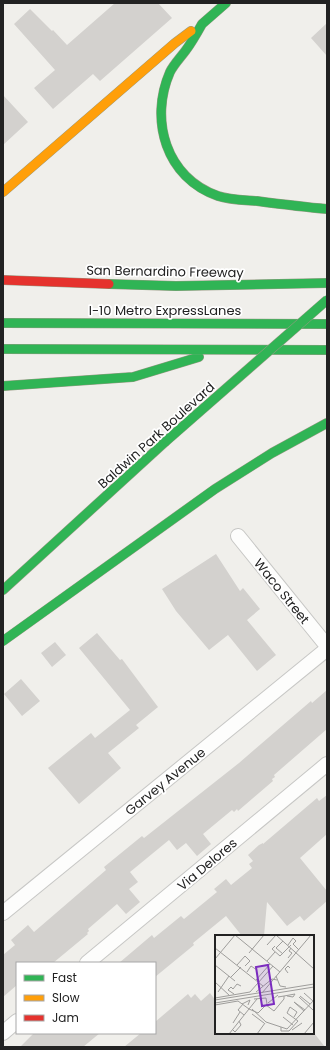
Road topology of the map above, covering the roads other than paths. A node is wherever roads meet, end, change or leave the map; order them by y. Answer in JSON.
{"nodes":[{"id":1,"x":217,"y":6,"type":"edge"},
{"id":2,"x":202,"y":24,"type":"junction"},
{"id":3,"x":3,"y":192,"type":"edge"},
{"id":4,"x":327,"y":209,"type":"edge"},
{"id":5,"x":3,"y":280,"type":"edge"},
{"id":6,"x":327,"y":283,"type":"edge"},
{"id":7,"x":327,"y":300,"type":"edge"},
{"id":8,"x":3,"y":323,"type":"edge"},
{"id":9,"x":327,"y":324,"type":"edge"},
{"id":10,"x":3,"y":349,"type":"edge"},
{"id":11,"x":220,"y":350,"type":"junction"},
{"id":12,"x":327,"y":350,"type":"edge"},
{"id":13,"x":3,"y":386,"type":"edge"},
{"id":14,"x":327,"y":423,"type":"edge"},
{"id":15,"x":238,"y":536,"type":"dead end"},
{"id":16,"x":3,"y":590,"type":"edge"},
{"id":17,"x":3,"y":640,"type":"edge"},
{"id":18,"x":327,"y":646,"type":"edge"},
{"id":19,"x":327,"y":649,"type":"edge"},
{"id":20,"x":327,"y":764,"type":"edge"},
{"id":21,"x":3,"y":913,"type":"edge"},
{"id":22,"x":88,"y":962,"type":"edge"},
{"id":23,"x":16,"y":1022,"type":"edge"},
{"id":24,"x":3,"y":1032,"type":"edge"}],
"edges":[{"from":1,"to":2,"type":"main road"},
{"from":2,"to":3,"type":"main road"},
{"from":2,"to":4,"type":"main road"},
{"from":5,"to":6,"type":"main road","name":"San Bernardino Freeway"},
{"from":7,"to":16,"type":"main road","name":"Baldwin Park Boulevard","bridge":true},
{"from":8,"to":9,"type":"main road","name":"I-10 Metro ExpressLanes"},
{"from":10,"to":11,"type":"main road"},
{"from":11,"to":12,"type":"main road"},
{"from":11,"to":13,"type":"main road"},
{"from":14,"to":17,"type":"main road"},
{"from":15,"to":18,"type":"street","name":"Waco Street"},
{"from":19,"to":21,"type":"street","name":"Garvey Avenue"},
{"from":20,"to":22,"type":"street","name":"Via Delores"},
{"from":23,"to":24,"type":"street"}]}
